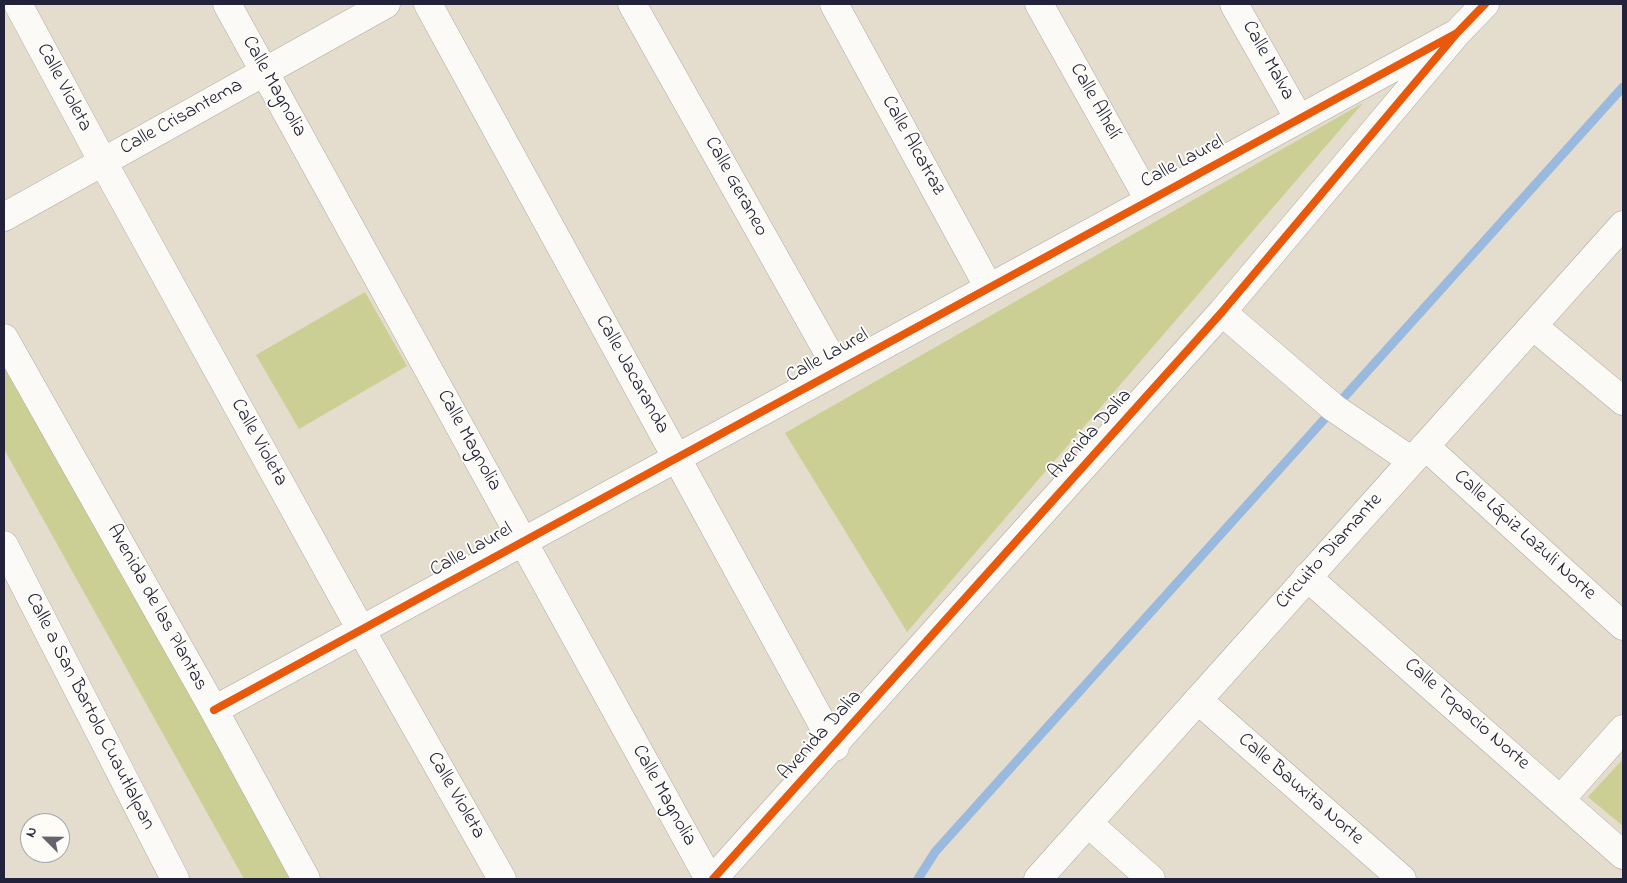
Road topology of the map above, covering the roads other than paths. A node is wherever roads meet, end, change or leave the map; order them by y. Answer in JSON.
{"nodes":[{"id":1,"x":18,"y":4,"type":"edge"},
{"id":2,"x":227,"y":4,"type":"edge"},
{"id":3,"x":386,"y":4,"type":"edge"},
{"id":4,"x":428,"y":4,"type":"edge"},
{"id":5,"x":632,"y":4,"type":"edge"},
{"id":6,"x":834,"y":4,"type":"edge"},
{"id":7,"x":1039,"y":4,"type":"edge"},
{"id":8,"x":1234,"y":4,"type":"edge"},
{"id":9,"x":1466,"y":16,"type":"edge"},
{"id":10,"x":265,"y":72,"type":"junction"},
{"id":11,"x":1299,"y":119,"type":"junction"},
{"id":12,"x":103,"y":162,"type":"junction"},
{"id":13,"x":1149,"y":200,"type":"junction"},
{"id":14,"x":4,"y":217,"type":"edge"},
{"id":15,"x":1623,"y":226,"type":"edge"},
{"id":16,"x":989,"y":288,"type":"junction"},
{"id":17,"x":1222,"y":312,"type":"junction"},
{"id":18,"x":1533,"y":326,"type":"junction"},
{"id":19,"x":4,"y":338,"type":"edge"},
{"id":20,"x":838,"y":370,"type":"junction"},
{"id":21,"x":1623,"y":401,"type":"edge"},
{"id":22,"x":1418,"y":453,"type":"junction"},
{"id":23,"x":676,"y":458,"type":"junction"},
{"id":24,"x":523,"y":541,"type":"junction"},
{"id":25,"x":4,"y":545,"type":"edge"},
{"id":26,"x":1308,"y":577,"type":"junction"},
{"id":27,"x":1623,"y":626,"type":"edge"},
{"id":28,"x":361,"y":630,"type":"junction"},
{"id":29,"x":1198,"y":700,"type":"junction"},
{"id":30,"x":214,"y":710,"type":"junction"},
{"id":31,"x":1623,"y":729,"type":"edge"},
{"id":32,"x":835,"y":747,"type":"junction"},
{"id":33,"x":1561,"y":799,"type":"junction"},
{"id":34,"x":1088,"y":823,"type":"junction"},
{"id":35,"x":1623,"y":855,"type":"edge"},
{"id":36,"x":175,"y":879,"type":"edge"},
{"id":37,"x":306,"y":879,"type":"edge"},
{"id":38,"x":502,"y":879,"type":"edge"},
{"id":39,"x":709,"y":879,"type":"edge"},
{"id":40,"x":713,"y":879,"type":"edge"},
{"id":41,"x":1038,"y":879,"type":"edge"},
{"id":42,"x":1151,"y":879,"type":"edge"},
{"id":43,"x":1402,"y":879,"type":"edge"}],
"edges":[{"from":1,"to":12,"type":"street","name":"Calle Violeta"},
{"from":2,"to":10,"type":"street","name":"Calle Magnolia"},
{"from":3,"to":10,"type":"street","name":"Calle Crisantema"},
{"from":4,"to":23,"type":"street","name":"Calle Jacaranda"},
{"from":5,"to":20,"type":"street","name":"Calle Geraneo"},
{"from":6,"to":16,"type":"street","name":"Calle Alcatraz"},
{"from":7,"to":13,"type":"street","name":"Calle Alhelí"},
{"from":8,"to":11,"type":"street","name":"Calle Malva"},
{"from":9,"to":11,"type":"street","name":"Calle Laurel"},
{"from":9,"to":17,"type":"street","name":"Avenida Dalia"},
{"from":10,"to":12,"type":"street","name":"Calle Crisantema"},
{"from":10,"to":24,"type":"street","name":"Calle Magnolia"},
{"from":11,"to":13,"type":"street","name":"Calle Laurel"},
{"from":12,"to":14,"type":"street","name":"Calle Crisantema"},
{"from":12,"to":28,"type":"street","name":"Calle Violeta"},
{"from":13,"to":16,"type":"street","name":"Calle Laurel"},
{"from":15,"to":18,"type":"street","name":"Circuito Diamante"},
{"from":16,"to":20,"type":"street","name":"Calle Laurel"},
{"from":17,"to":22,"type":"street","name":"Calle Lápiz Lazuli Norte"},
{"from":17,"to":32,"type":"street","name":"Avenida Dalia"},
{"from":18,"to":21,"type":"street"},
{"from":18,"to":22,"type":"street","name":"Circuito Diamante"},
{"from":19,"to":30,"type":"street","name":"Avenida de las Plantas"},
{"from":20,"to":23,"type":"street","name":"Calle Laurel"},
{"from":22,"to":26,"type":"street","name":"Circuito Diamante"},
{"from":22,"to":27,"type":"street","name":"Calle Lápiz Lazuli Norte"},
{"from":23,"to":24,"type":"street","name":"Calle Laurel"},
{"from":23,"to":32,"type":"street","name":"Calle Jacaranda"},
{"from":24,"to":28,"type":"street","name":"Calle Laurel"},
{"from":24,"to":39,"type":"street","name":"Calle Magnolia"},
{"from":25,"to":36,"type":"street","name":"Calle a San Bartolo Cuautlalpan"},
{"from":26,"to":29,"type":"street","name":"Circuito Diamante"},
{"from":26,"to":33,"type":"street","name":"Calle Topacio Norte"},
{"from":28,"to":30,"type":"street","name":"Calle Laurel"},
{"from":28,"to":38,"type":"street","name":"Calle Violeta"},
{"from":29,"to":34,"type":"street","name":"Circuito Diamante"},
{"from":29,"to":43,"type":"street","name":"Calle Bauxita Norte"},
{"from":30,"to":37,"type":"street","name":"Avenida de las Plantas"},
{"from":31,"to":33,"type":"street"},
{"from":32,"to":40,"type":"street","name":"Avenida Dalia"},
{"from":33,"to":35,"type":"street","name":"Calle Topacio Norte"},
{"from":34,"to":41,"type":"street","name":"Circuito Diamante"},
{"from":34,"to":42,"type":"street"}]}
